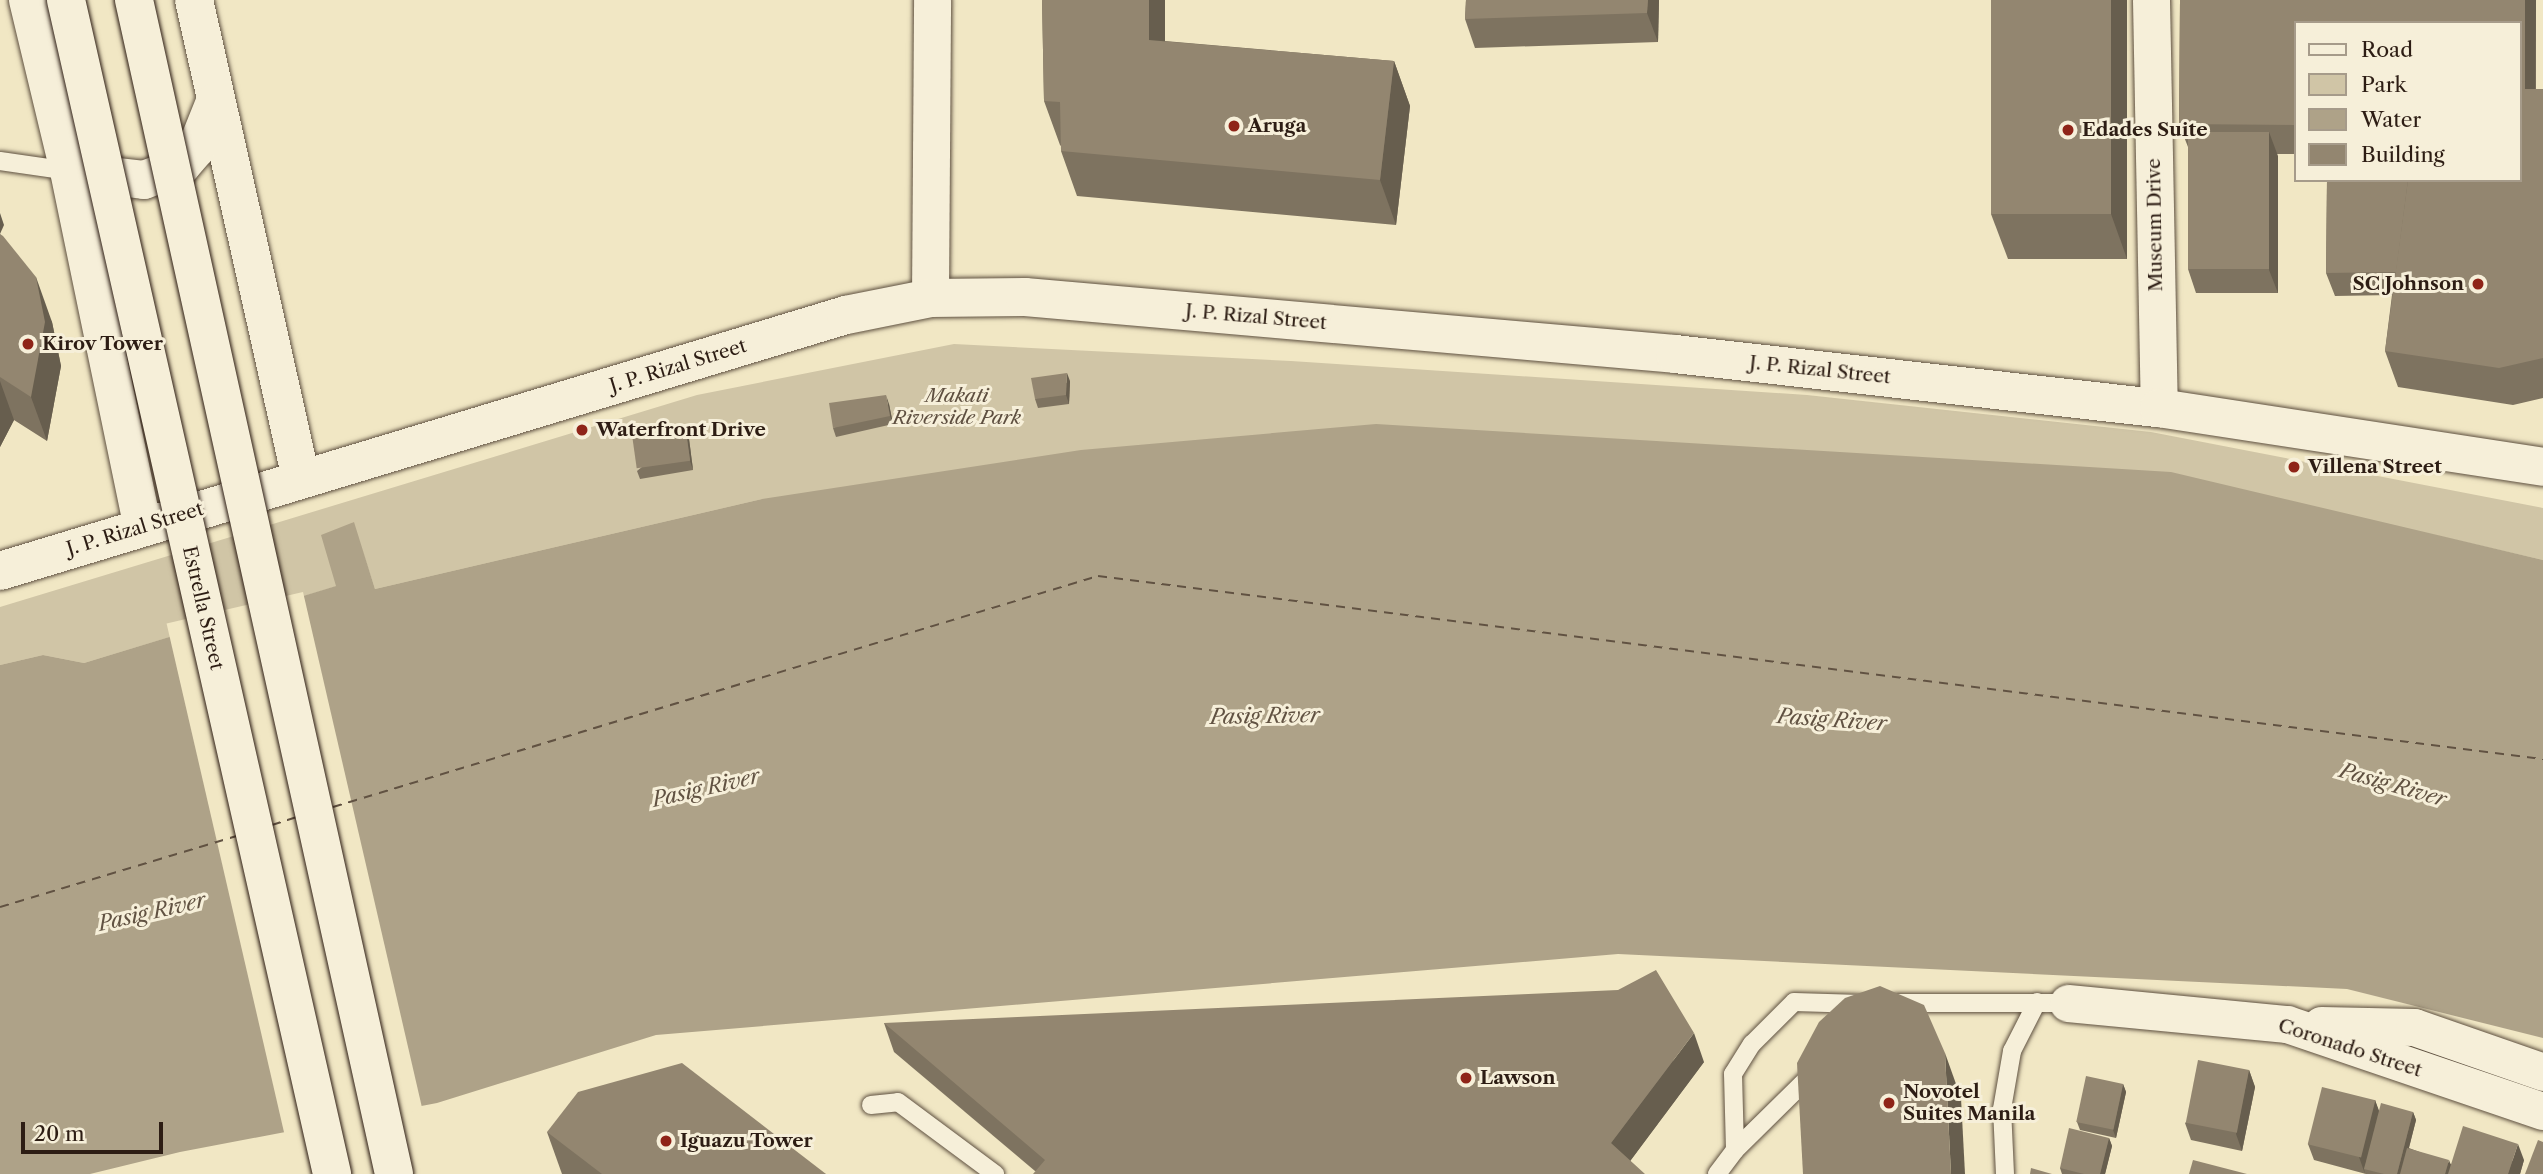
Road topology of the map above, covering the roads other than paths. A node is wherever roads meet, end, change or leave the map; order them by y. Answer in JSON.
{"nodes":[{"id":1,"x":28,"y":0,"type":"edge"},
{"id":2,"x":66,"y":0,"type":"edge"},
{"id":3,"x":134,"y":0,"type":"edge"},
{"id":4,"x":194,"y":0,"type":"edge"},
{"id":5,"x":932,"y":0,"type":"edge"},
{"id":6,"x":2151,"y":0,"type":"edge"},
{"id":7,"x":215,"y":102,"type":"junction"},
{"id":8,"x":0,"y":160,"type":"edge"},
{"id":9,"x":69,"y":171,"type":"junction"},
{"id":10,"x":930,"y":298,"type":"junction"},
{"id":11,"x":2159,"y":408,"type":"junction"},
{"id":12,"x":2543,"y":467,"type":"edge"},
{"id":13,"x":301,"y":477,"type":"junction"},
{"id":14,"x":143,"y":527,"type":"junction"},
{"id":15,"x":0,"y":572,"type":"edge"},
{"id":16,"x":2052,"y":1002,"type":"junction"},
{"id":17,"x":1889,"y":1003,"type":"junction"},
{"id":18,"x":1870,"y":1020,"type":"edge"},
{"id":19,"x":2287,"y":1024,"type":"junction"},
{"id":20,"x":1824,"y":1063,"type":"edge"},
{"id":21,"x":2543,"y":1072,"type":"edge"},
{"id":22,"x":872,"y":1105,"type":"dead end"},
{"id":23,"x":2542,"y":1127,"type":"edge"},
{"id":24,"x":1735,"y":1150,"type":"junction"},
{"id":25,"x":332,"y":1174,"type":"edge"},
{"id":26,"x":394,"y":1174,"type":"edge"},
{"id":27,"x":995,"y":1174,"type":"edge"},
{"id":28,"x":1717,"y":1174,"type":"edge"},
{"id":29,"x":2005,"y":1174,"type":"edge"}],
"edges":[{"from":1,"to":9,"type":"main road"},
{"from":2,"to":25,"type":"main road","name":"Estrella Street","bridge":true},
{"from":3,"to":26,"type":"main road","bridge":true},
{"from":4,"to":7,"type":"main road"},
{"from":5,"to":10,"type":"street"},
{"from":6,"to":11,"type":"street","name":"Museum Drive"},
{"from":7,"to":9,"type":"main road"},
{"from":7,"to":13,"type":"main road"},
{"from":8,"to":9,"type":"lane"},
{"from":9,"to":14,"type":"main road"},
{"from":10,"to":11,"type":"main road","name":"J. P. Rizal Street"},
{"from":10,"to":13,"type":"main road","name":"J. P. Rizal Street"},
{"from":11,"to":12,"type":"main road","name":"J. P. Rizal Street"},
{"from":13,"to":14,"type":"main road","name":"J. P. Rizal Street"},
{"from":14,"to":15,"type":"main road","name":"J. P. Rizal Street"},
{"from":16,"to":17,"type":"lane"},
{"from":16,"to":19,"type":"street","name":"Coronado Street"},
{"from":16,"to":29,"type":"lane"},
{"from":17,"to":18,"type":"lane"},
{"from":17,"to":24,"type":"lane"},
{"from":19,"to":21,"type":"street"},
{"from":19,"to":23,"type":"street","name":"Coronado Street"},
{"from":20,"to":24,"type":"lane"},
{"from":22,"to":27,"type":"lane"},
{"from":24,"to":28,"type":"lane"}]}
